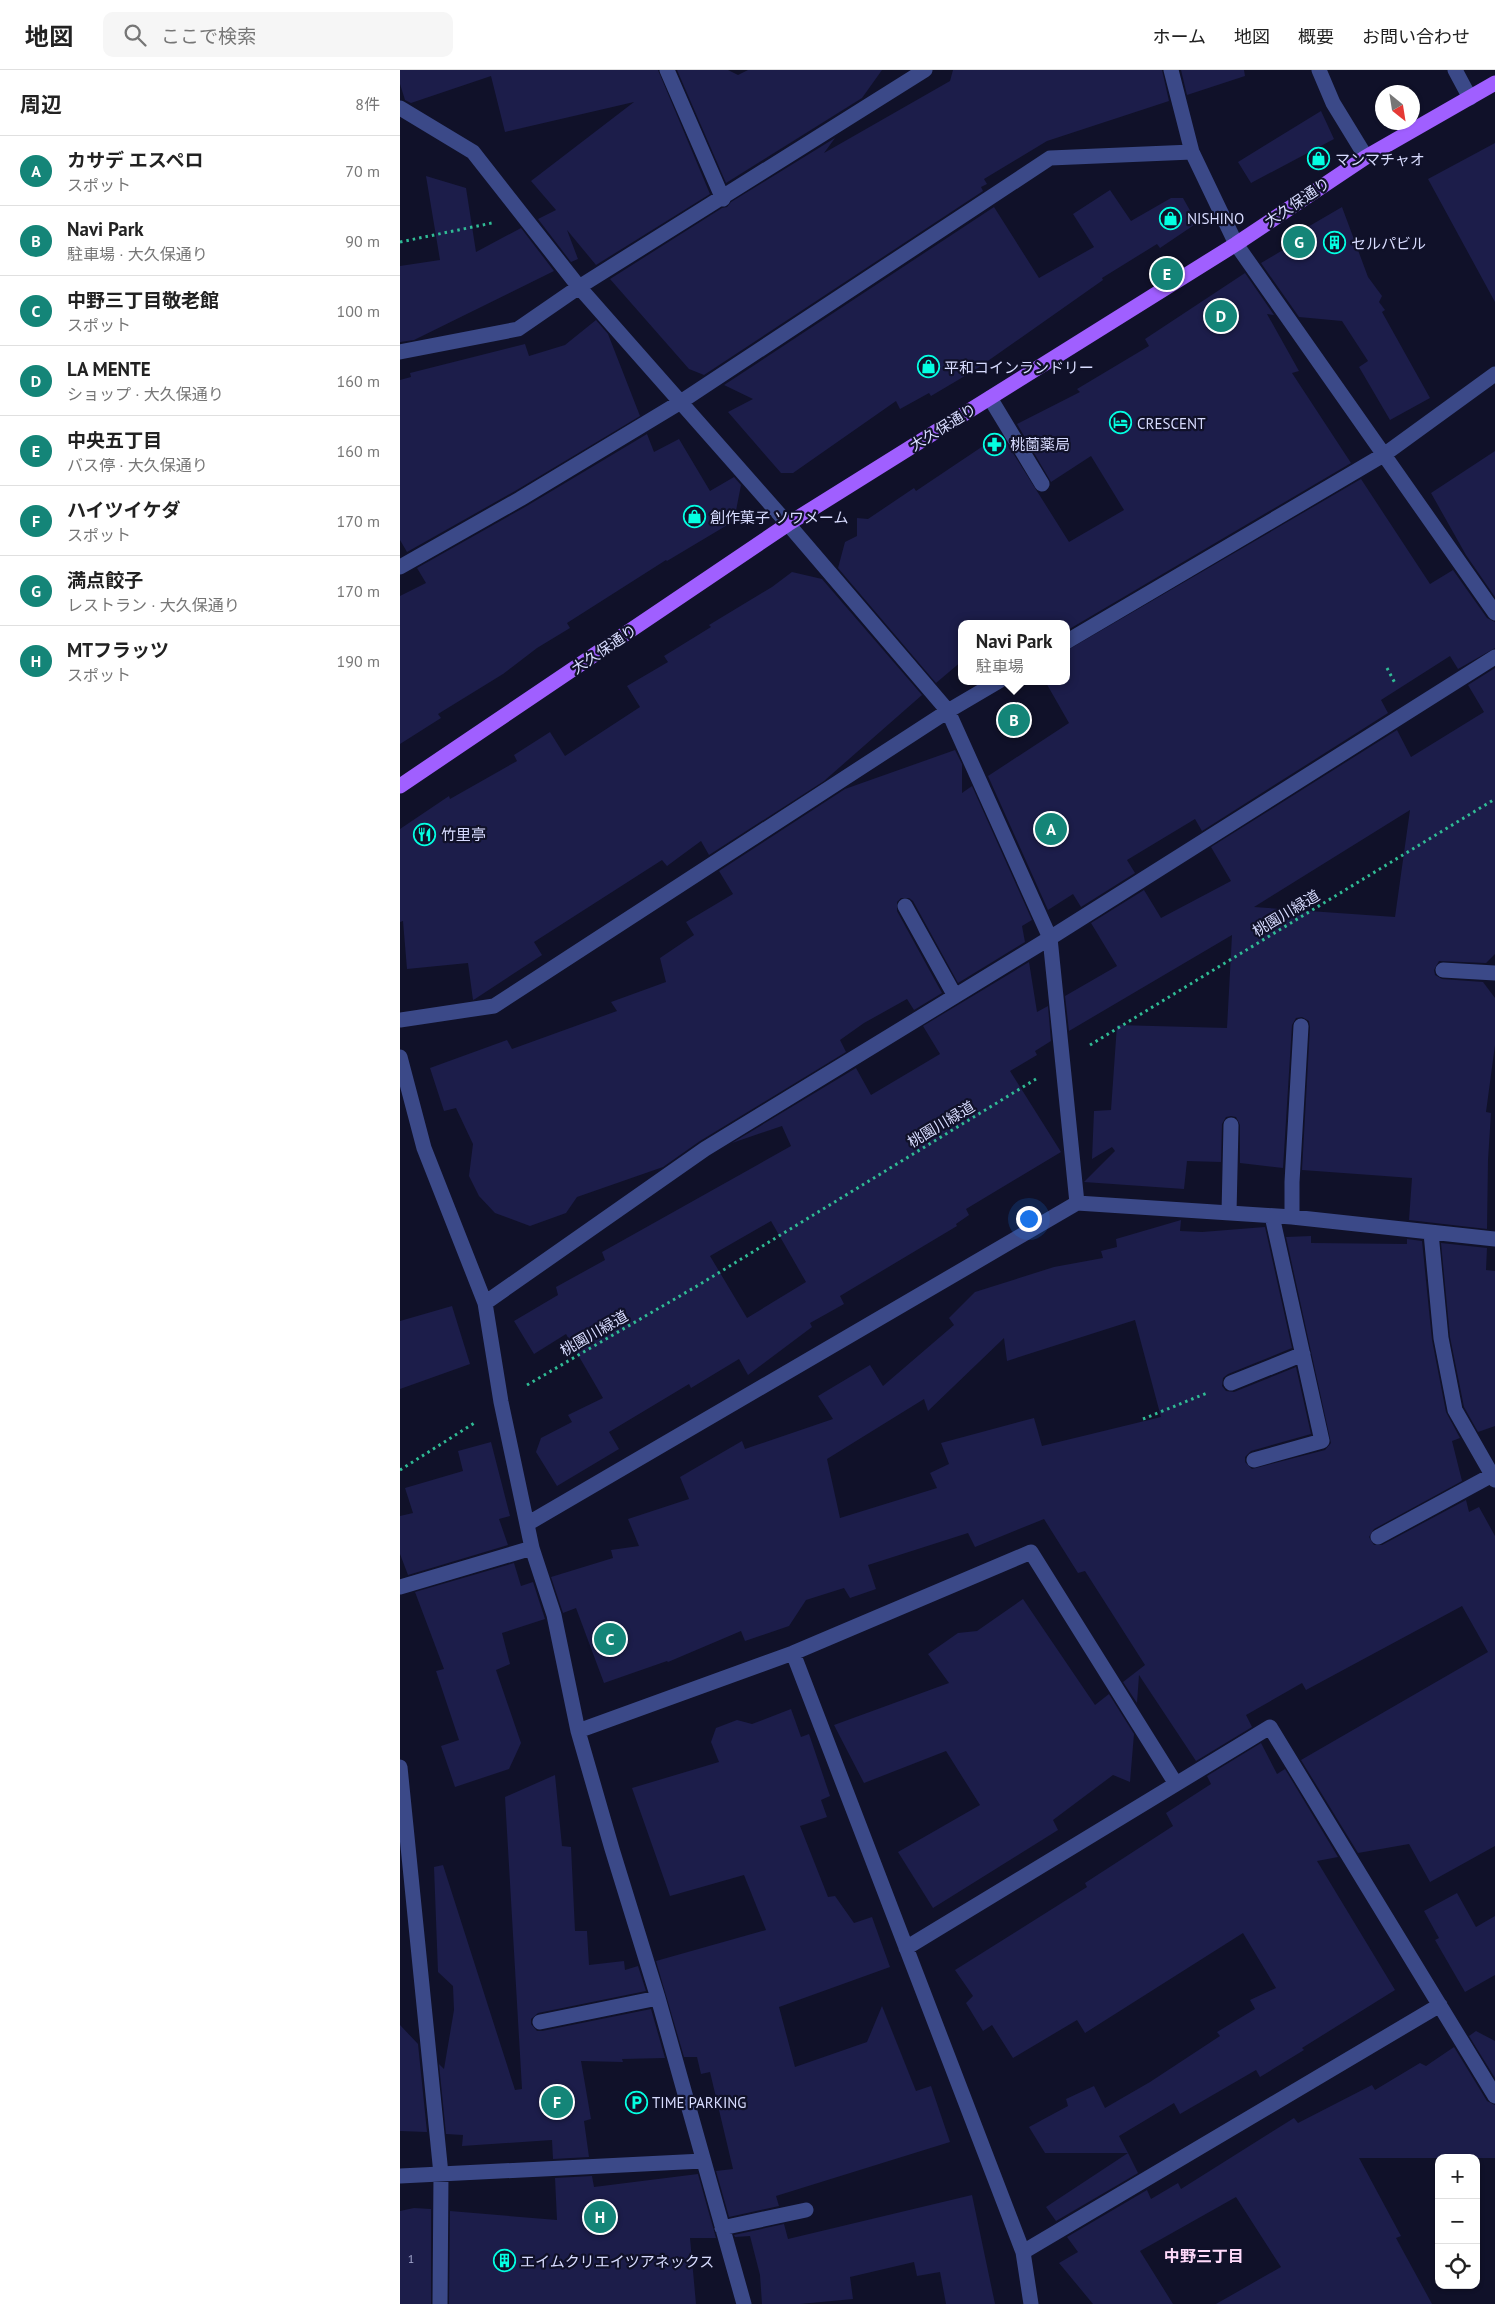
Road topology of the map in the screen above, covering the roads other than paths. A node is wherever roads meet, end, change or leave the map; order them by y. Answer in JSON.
{"nodes":[{"id":1,"x":667,"y":70,"type":"edge"},
{"id":2,"x":925,"y":70,"type":"edge"},
{"id":3,"x":1170,"y":70,"type":"edge"},
{"id":4,"x":1319,"y":70,"type":"edge"},
{"id":5,"x":1455,"y":70,"type":"edge"},
{"id":6,"x":906,"y":75,"type":"edge"},
{"id":7,"x":1495,"y":83,"type":"edge"},
{"id":8,"x":1470,"y":98,"type":"junction"},
{"id":9,"x":400,"y":108,"type":"edge"},
{"id":10,"x":1192,"y":152,"type":"junction"},
{"id":11,"x":1366,"y":156,"type":"junction"},
{"id":12,"x":723,"y":198,"type":"junction"},
{"id":13,"x":1236,"y":244,"type":"junction"},
{"id":14,"x":579,"y":287,"type":"junction"},
{"id":15,"x":400,"y":352,"type":"edge"},
{"id":16,"x":1495,"y":374,"type":"edge"},
{"id":17,"x":990,"y":398,"type":"junction"},
{"id":18,"x":679,"y":403,"type":"junction"},
{"id":19,"x":1385,"y":454,"type":"junction"},
{"id":20,"x":1042,"y":484,"type":"dead end"},
{"id":21,"x":788,"y":524,"type":"junction"},
{"id":22,"x":400,"y":567,"type":"edge"},
{"id":23,"x":1495,"y":613,"type":"edge"},
{"id":24,"x":1070,"y":640,"type":"edge"},
{"id":25,"x":1495,"y":657,"type":"edge"},
{"id":26,"x":992,"y":685,"type":"edge"},
{"id":27,"x":948,"y":711,"type":"junction"},
{"id":28,"x":400,"y":786,"type":"edge"},
{"id":29,"x":905,"y":906,"type":"dead end"},
{"id":30,"x":1050,"y":938,"type":"junction"},
{"id":31,"x":1443,"y":970,"type":"dead end"},
{"id":32,"x":1495,"y":973,"type":"edge"},
{"id":33,"x":955,"y":996,"type":"junction"},
{"id":34,"x":400,"y":1020,"type":"edge"},
{"id":35,"x":1301,"y":1026,"type":"dead end"},
{"id":36,"x":400,"y":1057,"type":"edge"},
{"id":37,"x":1231,"y":1125,"type":"dead end"},
{"id":38,"x":1077,"y":1203,"type":"junction"},
{"id":39,"x":1229,"y":1212,"type":"junction"},
{"id":40,"x":1272,"y":1216,"type":"junction"},
{"id":41,"x":1292,"y":1217,"type":"junction"},
{"id":42,"x":1431,"y":1233,"type":"junction"},
{"id":43,"x":1495,"y":1239,"type":"edge"},
{"id":44,"x":485,"y":1303,"type":"junction"},
{"id":45,"x":1303,"y":1354,"type":"junction"},
{"id":46,"x":1231,"y":1383,"type":"road end"},
{"id":47,"x":1254,"y":1460,"type":"dead end"},
{"id":48,"x":1494,"y":1478,"type":"edge"},
{"id":49,"x":527,"y":1524,"type":"junction"},
{"id":50,"x":1378,"y":1537,"type":"dead end"},
{"id":51,"x":532,"y":1548,"type":"junction"},
{"id":52,"x":400,"y":1587,"type":"edge"},
{"id":53,"x":793,"y":1653,"type":"junction"},
{"id":54,"x":578,"y":1732,"type":"junction"},
{"id":55,"x":400,"y":1768,"type":"edge"},
{"id":56,"x":1176,"y":1784,"type":"junction"},
{"id":57,"x":906,"y":1948,"type":"junction"},
{"id":58,"x":658,"y":1998,"type":"junction"},
{"id":59,"x":1440,"y":2005,"type":"junction"},
{"id":60,"x":540,"y":2022,"type":"dead end"},
{"id":61,"x":1495,"y":2096,"type":"edge"},
{"id":62,"x":703,"y":2161,"type":"junction"},
{"id":63,"x":440,"y":2174,"type":"junction"},
{"id":64,"x":400,"y":2176,"type":"edge"},
{"id":65,"x":806,"y":2210,"type":"dead end"},
{"id":66,"x":722,"y":2228,"type":"junction"},
{"id":67,"x":1023,"y":2252,"type":"junction"},
{"id":68,"x":440,"y":2304,"type":"edge"},
{"id":69,"x":744,"y":2304,"type":"edge"},
{"id":70,"x":1031,"y":2304,"type":"edge"}],
"edges":[{"from":1,"to":12,"type":"street"},
{"from":2,"to":6,"type":"street"},
{"from":3,"to":10,"type":"street"},
{"from":4,"to":11,"type":"street"},
{"from":5,"to":8,"type":"street"},
{"from":6,"to":12,"type":"street"},
{"from":7,"to":8,"type":"main road","name":"大久保通り"},
{"from":8,"to":11,"type":"main road","name":"大久保通り"},
{"from":9,"to":14,"type":"street"},
{"from":10,"to":13,"type":"street"},
{"from":10,"to":18,"type":"street"},
{"from":11,"to":13,"type":"main road","name":"大久保通り"},
{"from":12,"to":14,"type":"street"},
{"from":13,"to":17,"type":"main road","name":"大久保通り"},
{"from":13,"to":19,"type":"street"},
{"from":14,"to":15,"type":"street"},
{"from":14,"to":18,"type":"street"},
{"from":16,"to":19,"type":"street"},
{"from":17,"to":20,"type":"street"},
{"from":17,"to":21,"type":"main road","name":"大久保通り"},
{"from":18,"to":21,"type":"street"},
{"from":18,"to":22,"type":"street"},
{"from":19,"to":23,"type":"street"},
{"from":19,"to":24,"type":"street"},
{"from":21,"to":27,"type":"street"},
{"from":21,"to":28,"type":"main road","name":"大久保通り"},
{"from":25,"to":30,"type":"street"},
{"from":26,"to":27,"type":"street"},
{"from":27,"to":30,"type":"street"},
{"from":27,"to":34,"type":"street"},
{"from":29,"to":33,"type":"street"},
{"from":30,"to":33,"type":"street"},
{"from":30,"to":38,"type":"street"},
{"from":31,"to":32,"type":"street"},
{"from":33,"to":44,"type":"street"},
{"from":35,"to":41,"type":"street"},
{"from":36,"to":44,"type":"street"},
{"from":37,"to":39,"type":"street"},
{"from":38,"to":39,"type":"street"},
{"from":38,"to":49,"type":"street"},
{"from":39,"to":40,"type":"street"},
{"from":40,"to":41,"type":"street"},
{"from":40,"to":45,"type":"street"},
{"from":41,"to":42,"type":"street"},
{"from":42,"to":43,"type":"street"},
{"from":42,"to":48,"type":"street"},
{"from":44,"to":49,"type":"street"},
{"from":45,"to":46,"type":"street"},
{"from":45,"to":47,"type":"street"},
{"from":48,"to":50,"type":"street"},
{"from":49,"to":51,"type":"street"},
{"from":51,"to":52,"type":"street"},
{"from":51,"to":54,"type":"street"},
{"from":53,"to":54,"type":"street"},
{"from":53,"to":56,"type":"street"},
{"from":53,"to":57,"type":"street"},
{"from":54,"to":58,"type":"street"},
{"from":55,"to":63,"type":"street"},
{"from":56,"to":57,"type":"street"},
{"from":56,"to":59,"type":"street"},
{"from":57,"to":67,"type":"street"},
{"from":58,"to":60,"type":"street"},
{"from":58,"to":62,"type":"street"},
{"from":59,"to":61,"type":"street"},
{"from":59,"to":67,"type":"street"},
{"from":62,"to":63,"type":"street"},
{"from":62,"to":66,"type":"street"},
{"from":63,"to":64,"type":"street"},
{"from":63,"to":68,"type":"street"},
{"from":65,"to":66,"type":"street"},
{"from":66,"to":69,"type":"street"},
{"from":67,"to":70,"type":"street"}]}
